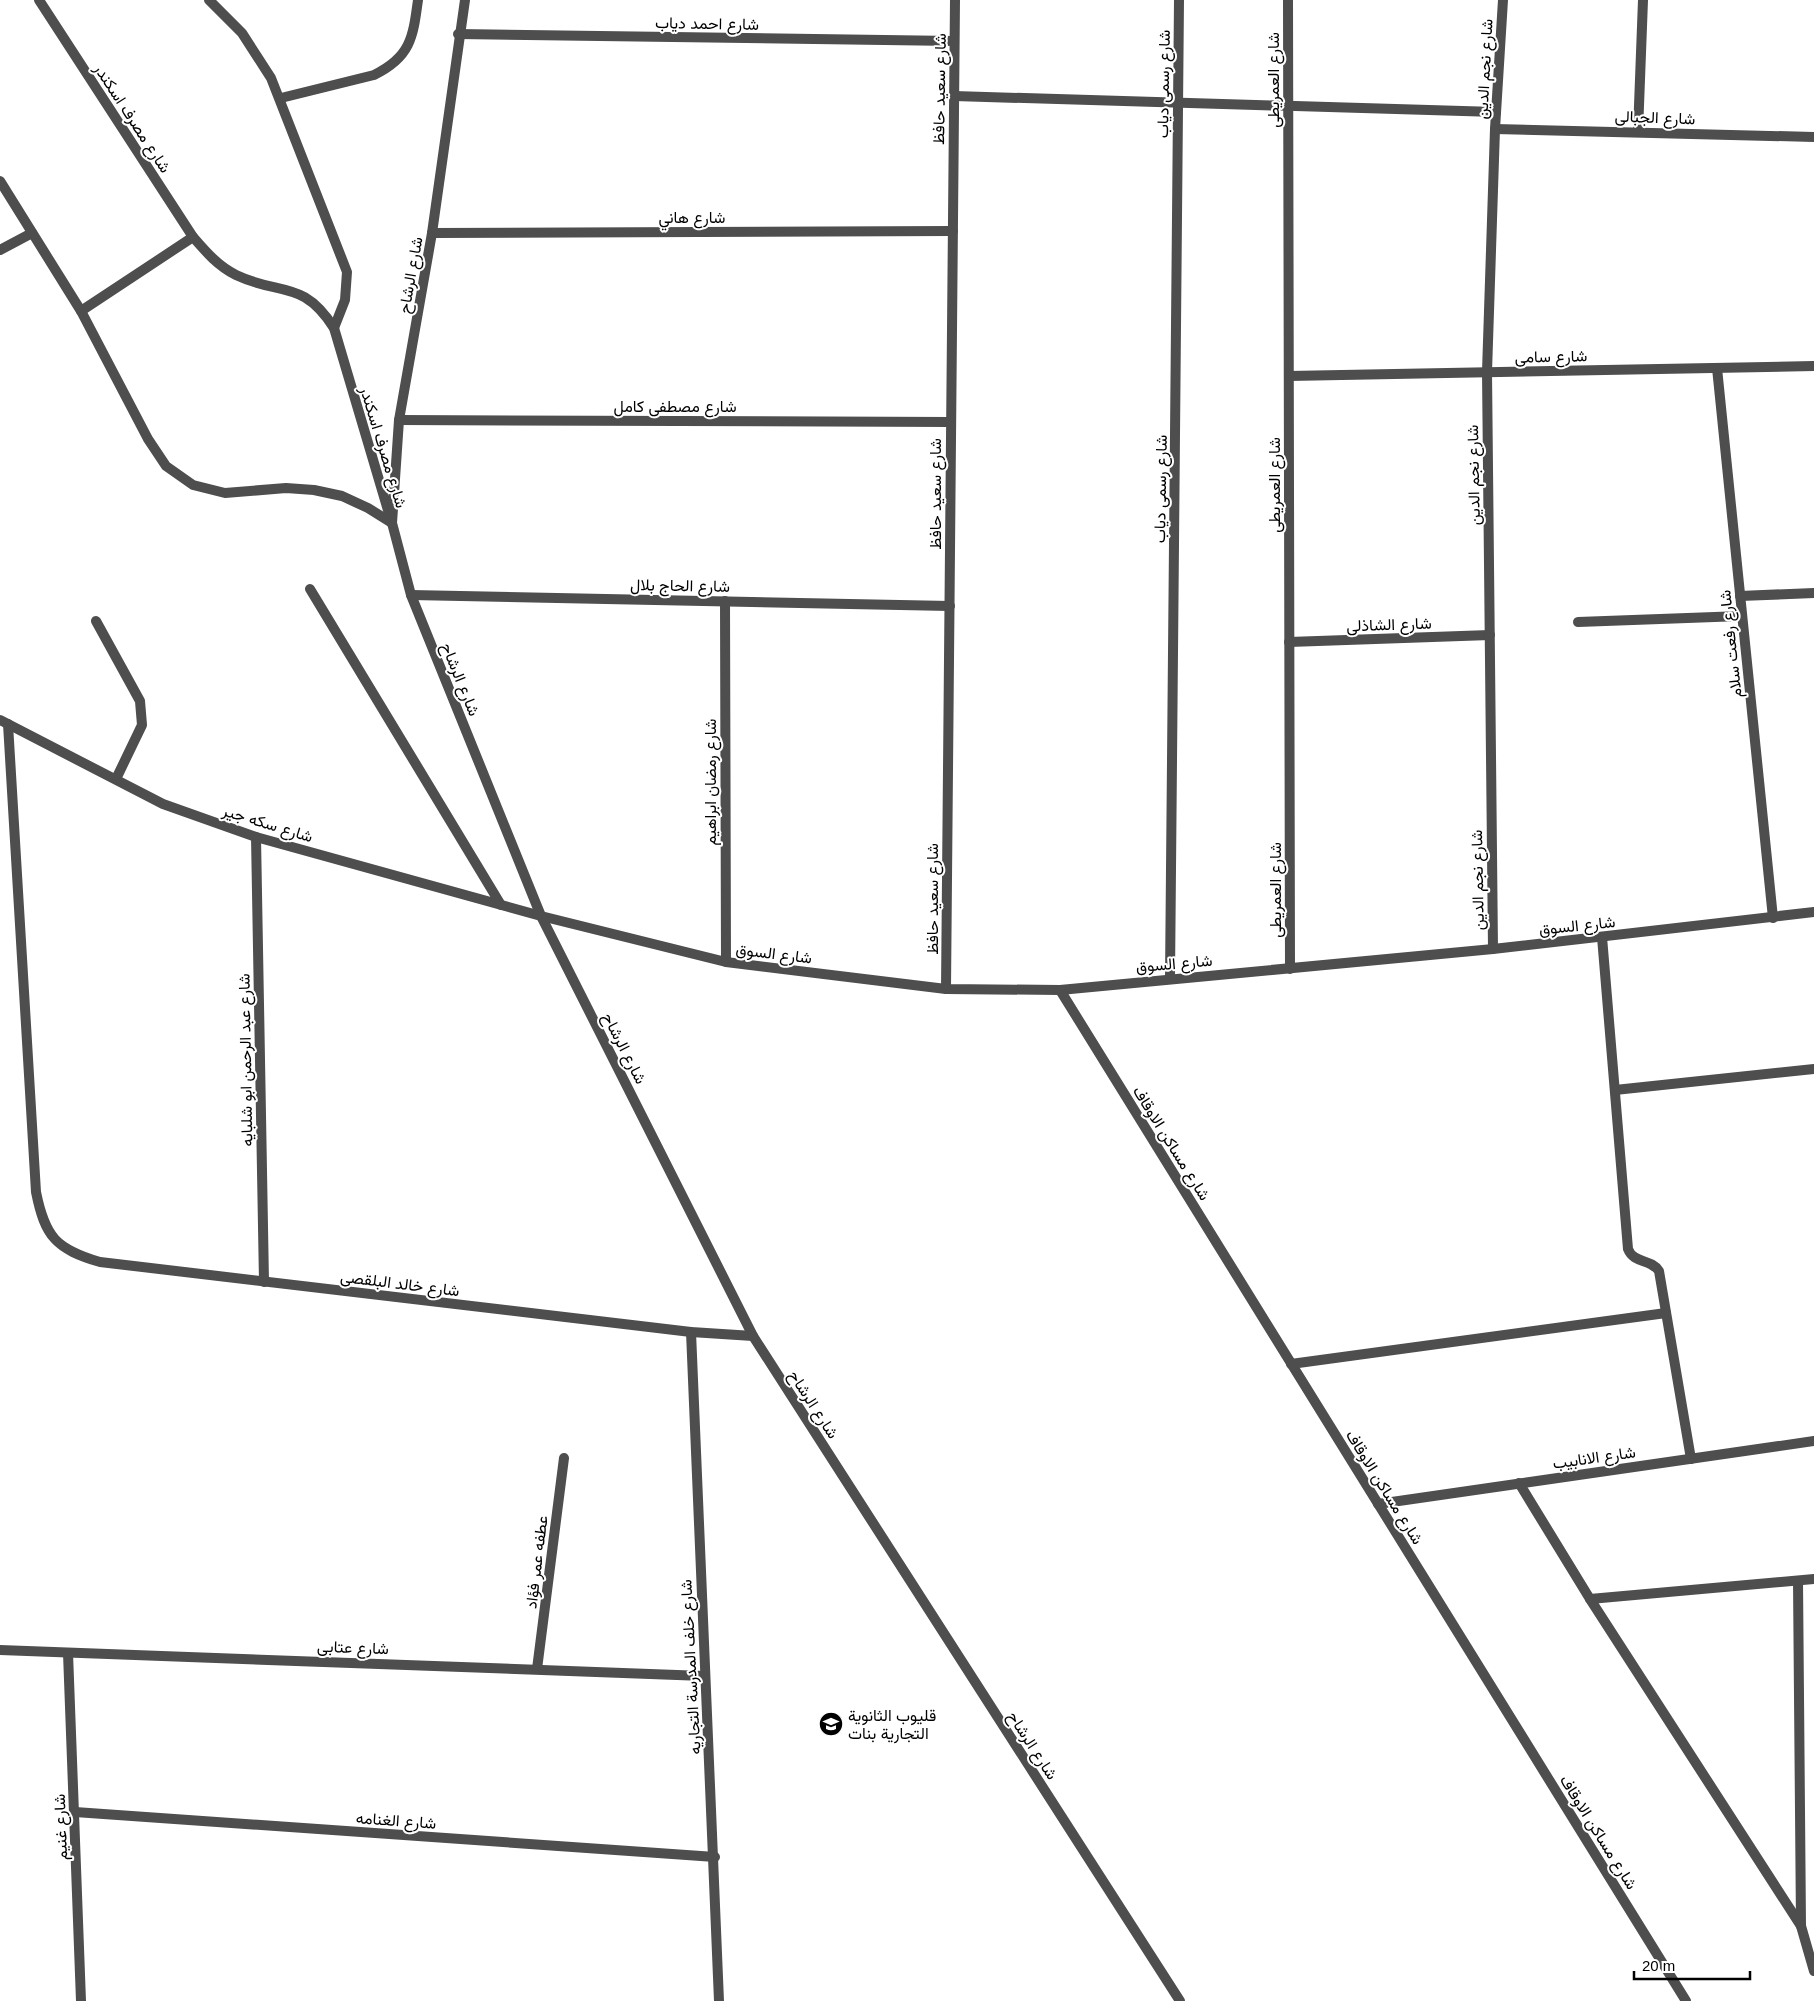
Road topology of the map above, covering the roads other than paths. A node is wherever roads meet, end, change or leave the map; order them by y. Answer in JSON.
{"nodes":[{"id":1,"x":39,"y":0,"type":"edge"},
{"id":2,"x":210,"y":0,"type":"edge"},
{"id":3,"x":418,"y":0,"type":"edge"},
{"id":4,"x":465,"y":0,"type":"edge"},
{"id":5,"x":955,"y":0,"type":"edge"},
{"id":6,"x":1179,"y":0,"type":"edge"},
{"id":7,"x":1288,"y":0,"type":"edge"},
{"id":8,"x":1503,"y":0,"type":"edge"},
{"id":9,"x":1643,"y":0,"type":"edge"},
{"id":10,"x":458,"y":34,"type":"junction"},
{"id":11,"x":954,"y":41,"type":"junction"},
{"id":12,"x":954,"y":96,"type":"junction"},
{"id":13,"x":281,"y":98,"type":"junction"},
{"id":14,"x":1178,"y":101,"type":"junction"},
{"id":15,"x":1288,"y":105,"type":"junction"},
{"id":16,"x":1496,"y":112,"type":"junction"},
{"id":17,"x":1495,"y":129,"type":"junction"},
{"id":18,"x":1638,"y":132,"type":"junction"},
{"id":19,"x":1814,"y":137,"type":"edge"},
{"id":20,"x":0,"y":181,"type":"edge"},
{"id":21,"x":952,"y":231,"type":"junction"},
{"id":22,"x":32,"y":233,"type":"junction"},
{"id":23,"x":432,"y":233,"type":"junction"},
{"id":24,"x":193,"y":237,"type":"junction"},
{"id":25,"x":0,"y":250,"type":"edge"},
{"id":26,"x":81,"y":312,"type":"junction"},
{"id":27,"x":334,"y":328,"type":"junction"},
{"id":28,"x":1814,"y":366,"type":"edge"},
{"id":29,"x":1717,"y":368,"type":"junction"},
{"id":30,"x":1487,"y":372,"type":"junction"},
{"id":31,"x":1289,"y":376,"type":"junction"},
{"id":32,"x":399,"y":420,"type":"junction"},
{"id":33,"x":951,"y":422,"type":"junction"},
{"id":34,"x":392,"y":523,"type":"junction"},
{"id":35,"x":310,"y":589,"type":"dead end"},
{"id":36,"x":1814,"y":593,"type":"edge"},
{"id":37,"x":411,"y":595,"type":"junction"},
{"id":38,"x":1740,"y":596,"type":"junction"},
{"id":39,"x":725,"y":601,"type":"junction"},
{"id":40,"x":950,"y":606,"type":"junction"},
{"id":41,"x":1742,"y":616,"type":"junction"},
{"id":42,"x":96,"y":621,"type":"dead end"},
{"id":43,"x":1578,"y":622,"type":"dead end"},
{"id":44,"x":1490,"y":635,"type":"junction"},
{"id":45,"x":1289,"y":642,"type":"junction"},
{"id":46,"x":4,"y":722,"type":"edge"},
{"id":47,"x":116,"y":779,"type":"junction"},
{"id":48,"x":256,"y":837,"type":"junction"},
{"id":49,"x":501,"y":905,"type":"junction"},
{"id":50,"x":1814,"y":912,"type":"edge"},
{"id":51,"x":541,"y":916,"type":"junction"},
{"id":52,"x":1773,"y":918,"type":"junction"},
{"id":53,"x":1602,"y":938,"type":"junction"},
{"id":54,"x":1493,"y":949,"type":"junction"},
{"id":55,"x":726,"y":962,"type":"junction"},
{"id":56,"x":1290,"y":969,"type":"junction"},
{"id":57,"x":1170,"y":978,"type":"junction"},
{"id":58,"x":946,"y":989,"type":"junction"},
{"id":59,"x":1060,"y":990,"type":"junction"},
{"id":60,"x":1814,"y":1069,"type":"edge"},
{"id":61,"x":1615,"y":1090,"type":"junction"},
{"id":62,"x":264,"y":1282,"type":"junction"},
{"id":63,"x":1666,"y":1313,"type":"junction"},
{"id":64,"x":691,"y":1332,"type":"junction"},
{"id":65,"x":753,"y":1336,"type":"junction"},
{"id":66,"x":1291,"y":1364,"type":"junction"},
{"id":67,"x":1814,"y":1441,"type":"edge"},
{"id":68,"x":564,"y":1458,"type":"dead end"},
{"id":69,"x":1691,"y":1458,"type":"junction"},
{"id":70,"x":1519,"y":1483,"type":"junction"},
{"id":71,"x":1378,"y":1504,"type":"junction"},
{"id":72,"x":1814,"y":1579,"type":"edge"},
{"id":73,"x":1798,"y":1581,"type":"junction"},
{"id":74,"x":1590,"y":1599,"type":"junction"},
{"id":75,"x":0,"y":1650,"type":"edge"},
{"id":76,"x":68,"y":1652,"type":"junction"},
{"id":77,"x":537,"y":1669,"type":"junction"},
{"id":78,"x":704,"y":1676,"type":"junction"},
{"id":79,"x":74,"y":1812,"type":"junction"},
{"id":80,"x":715,"y":1857,"type":"junction"},
{"id":81,"x":1801,"y":1926,"type":"junction"},
{"id":82,"x":1814,"y":1971,"type":"edge"},
{"id":83,"x":81,"y":2001,"type":"edge"},
{"id":84,"x":719,"y":2001,"type":"edge"},
{"id":85,"x":1180,"y":2001,"type":"edge"},
{"id":86,"x":1686,"y":2001,"type":"edge"}],
"edges":[{"from":1,"to":24,"type":"street","name":"شارع مصرف اسكندر"},
{"from":2,"to":13,"type":"street"},
{"from":3,"to":13,"type":"street"},
{"from":4,"to":10,"type":"street","name":"شارع الرشاح"},
{"from":5,"to":11,"type":"street","name":"شارع سعيد حافظ"},
{"from":6,"to":14,"type":"street","name":"شارع رسمى دياب"},
{"from":7,"to":15,"type":"street","name":"شارع العمريطى"},
{"from":8,"to":16,"type":"street","name":"شارع نجم الدين"},
{"from":9,"to":18,"type":"street"},
{"from":10,"to":11,"type":"street","name":"شارع احمد دياب"},
{"from":10,"to":23,"type":"street","name":"شارع الرشاح"},
{"from":11,"to":12,"type":"street","name":"شارع سعيد حافظ"},
{"from":12,"to":14,"type":"street"},
{"from":12,"to":21,"type":"street","name":"شارع سعيد حافظ"},
{"from":13,"to":27,"type":"street"},
{"from":14,"to":15,"type":"street"},
{"from":14,"to":57,"type":"street","name":"شارع رسمى دياب"},
{"from":15,"to":16,"type":"street"},
{"from":15,"to":31,"type":"street","name":"شارع العمريطى"},
{"from":16,"to":17,"type":"street","name":"شارع نجم الدين"},
{"from":17,"to":18,"type":"street","name":"شارع الجبالى"},
{"from":17,"to":30,"type":"street","name":"شارع نجم الدين"},
{"from":18,"to":19,"type":"street","name":"شارع الجبالى"},
{"from":20,"to":22,"type":"street","name":"شارع مصرف اسكندر"},
{"from":21,"to":23,"type":"street","name":"شارع هاني"},
{"from":21,"to":33,"type":"street","name":"شارع سعيد حافظ"},
{"from":22,"to":25,"type":"street"},
{"from":22,"to":26,"type":"street","name":"شارع مصرف اسكندر"},
{"from":23,"to":32,"type":"street","name":"شارع الرشاح"},
{"from":24,"to":26,"type":"street"},
{"from":24,"to":27,"type":"street","name":"شارع مصرف اسكندر"},
{"from":26,"to":34,"type":"street","name":"شارع مصرف اسكندر"},
{"from":27,"to":34,"type":"street","name":"شارع مصرف اسكندر"},
{"from":28,"to":29,"type":"street","name":"شارع سامى"},
{"from":29,"to":30,"type":"street","name":"شارع سامى"},
{"from":29,"to":38,"type":"street","name":"شارع رفعت سلام"},
{"from":30,"to":31,"type":"street","name":"شارع سامى"},
{"from":30,"to":44,"type":"street","name":"شارع نجم الدين"},
{"from":31,"to":45,"type":"street","name":"شارع العمريطى"},
{"from":32,"to":33,"type":"street","name":"شارع مصطفى كامل"},
{"from":32,"to":34,"type":"street","name":"شارع الرشاح"},
{"from":33,"to":40,"type":"street","name":"شارع سعيد حافظ"},
{"from":34,"to":37,"type":"street","name":"شارع الرشاح"},
{"from":35,"to":49,"type":"street"},
{"from":36,"to":38,"type":"street"},
{"from":37,"to":39,"type":"street","name":"شارع الحاج بلال"},
{"from":37,"to":51,"type":"street","name":"شارع الرشاح"},
{"from":38,"to":41,"type":"street","name":"شارع رفعت سلام"},
{"from":39,"to":40,"type":"street","name":"شارع الحاج بلال"},
{"from":39,"to":55,"type":"street","name":"شارع رمضان ابراهيم"},
{"from":40,"to":58,"type":"street","name":"شارع سعيد حافظ"},
{"from":41,"to":43,"type":"street"},
{"from":41,"to":52,"type":"street","name":"شارع رفعت سلام"},
{"from":42,"to":47,"type":"street"},
{"from":44,"to":45,"type":"street","name":"شارع الشاذلى"},
{"from":44,"to":54,"type":"street","name":"شارع نجم الدين"},
{"from":45,"to":56,"type":"street","name":"شارع العمريطى"},
{"from":46,"to":47,"type":"street","name":"شارع سكه جير"},
{"from":46,"to":62,"type":"street","name":"شارع خالد البلقصى"},
{"from":47,"to":48,"type":"street","name":"شارع سكه جير"},
{"from":48,"to":49,"type":"street","name":"شارع سكه جير"},
{"from":48,"to":62,"type":"street","name":"شارع عبد الرحمن ابو شلبايه"},
{"from":49,"to":51,"type":"street","name":"شارع سكه جير"},
{"from":50,"to":52,"type":"street","name":"شارع السوق"},
{"from":51,"to":55,"type":"street","name":"شارع السوق"},
{"from":51,"to":65,"type":"street","name":"شارع الرشاح"},
{"from":52,"to":53,"type":"street","name":"شارع السوق"},
{"from":53,"to":54,"type":"street","name":"شارع السوق"},
{"from":53,"to":61,"type":"street"},
{"from":54,"to":56,"type":"street","name":"شارع السوق"},
{"from":55,"to":58,"type":"street","name":"شارع السوق"},
{"from":56,"to":57,"type":"street","name":"شارع السوق"},
{"from":57,"to":59,"type":"street","name":"شارع السوق"},
{"from":58,"to":59,"type":"street","name":"شارع السوق"},
{"from":59,"to":66,"type":"street","name":"شارع مساكن الاوقاف"},
{"from":60,"to":61,"type":"street"},
{"from":61,"to":63,"type":"street"},
{"from":62,"to":64,"type":"street","name":"شارع خالد البلقصى"},
{"from":63,"to":66,"type":"street"},
{"from":63,"to":69,"type":"street"},
{"from":64,"to":65,"type":"street","name":"شارع خالد البلقصى"},
{"from":64,"to":78,"type":"street","name":"شارع خلف المدرسة التجاريه"},
{"from":65,"to":85,"type":"street","name":"شارع الرشاح"},
{"from":66,"to":71,"type":"street","name":"شارع مساكن الاوقاف"},
{"from":67,"to":69,"type":"street","name":"شارع الانابيب"},
{"from":68,"to":77,"type":"street","name":"عطفه عمر فؤاد"},
{"from":69,"to":70,"type":"street","name":"شارع الانابيب"},
{"from":70,"to":71,"type":"street","name":"شارع الانابيب"},
{"from":70,"to":74,"type":"street"},
{"from":71,"to":86,"type":"street","name":"شارع مساكن الاوقاف"},
{"from":72,"to":73,"type":"street"},
{"from":73,"to":74,"type":"street"},
{"from":73,"to":81,"type":"street"},
{"from":74,"to":81,"type":"street"},
{"from":75,"to":76,"type":"street","name":"شارع عتابى"},
{"from":76,"to":77,"type":"street","name":"شارع عتابى"},
{"from":76,"to":79,"type":"street","name":"شارع غنيم"},
{"from":77,"to":78,"type":"street","name":"شارع عتابى"},
{"from":78,"to":80,"type":"street","name":"شارع خلف المدرسة التجاريه"},
{"from":79,"to":80,"type":"street","name":"شارع الغنامه"},
{"from":79,"to":83,"type":"street","name":"شارع غنيم"},
{"from":80,"to":84,"type":"street","name":"شارع خلف المدرسة التجاريه"},
{"from":81,"to":82,"type":"street"}]}
